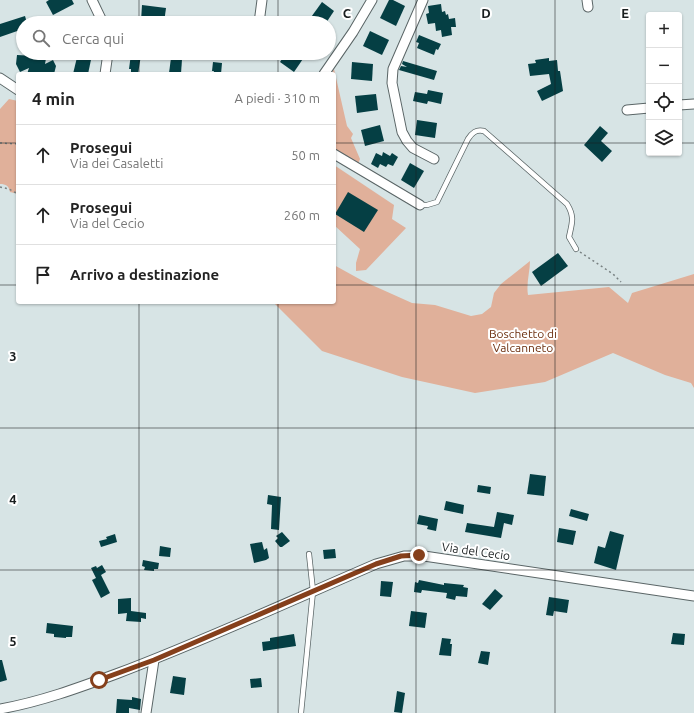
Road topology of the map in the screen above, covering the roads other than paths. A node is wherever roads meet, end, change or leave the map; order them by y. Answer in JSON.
{"nodes":[{"id":1,"x":92,"y":0,"type":"edge"},
{"id":2,"x":262,"y":0,"type":"edge"},
{"id":3,"x":372,"y":0,"type":"edge"},
{"id":4,"x":423,"y":0,"type":"edge"},
{"id":5,"x":100,"y":16,"type":"edge"},
{"id":6,"x":260,"y":16,"type":"edge"},
{"id":7,"x":336,"y":57,"type":"edge"},
{"id":8,"x":107,"y":60,"type":"edge"},
{"id":9,"x":334,"y":60,"type":"edge"},
{"id":10,"x":105,"y":72,"type":"edge"},
{"id":11,"x":325,"y":72,"type":"edge"},
{"id":12,"x":0,"y":78,"type":"edge"},
{"id":13,"x":16,"y":89,"type":"edge"},
{"id":14,"x":694,"y":104,"type":"edge"},
{"id":15,"x":682,"y":105,"type":"edge"},
{"id":16,"x":646,"y":108,"type":"edge"},
{"id":17,"x":627,"y":110,"type":"dead end"},
{"id":18,"x":336,"y":155,"type":"edge"},
{"id":19,"x":434,"y":159,"type":"dead end"},
{"id":20,"x":420,"y":205,"type":"joint"},
{"id":21,"x":576,"y":249,"type":"road end"},
{"id":22,"x":309,"y":554,"type":"dead end"},
{"id":23,"x":313,"y":591,"type":"junction"},
{"id":24,"x":694,"y":596,"type":"edge"},
{"id":25,"x":154,"y":660,"type":"junction"},
{"id":26,"x":0,"y":709,"type":"edge"},
{"id":27,"x":146,"y":713,"type":"edge"},
{"id":28,"x":301,"y":713,"type":"edge"}],
"edges":[{"from":1,"to":5,"type":"street"},
{"from":2,"to":6,"type":"street"},
{"from":3,"to":7,"type":"street"},
{"from":4,"to":19,"type":"street"},
{"from":8,"to":10,"type":"street"},
{"from":9,"to":11,"type":"street"},
{"from":12,"to":13,"type":"street"},
{"from":14,"to":15,"type":"street"},
{"from":16,"to":17,"type":"street"},
{"from":18,"to":20,"type":"street"},
{"from":20,"to":21,"type":"lane"},
{"from":22,"to":23,"type":"lane"},
{"from":23,"to":24,"type":"street","name":"Via del Cecio"},
{"from":23,"to":25,"type":"street","name":"Via del Cecio"},
{"from":23,"to":28,"type":"lane"},
{"from":25,"to":26,"type":"street","name":"Via del Cecio"},
{"from":25,"to":27,"type":"street"}]}
